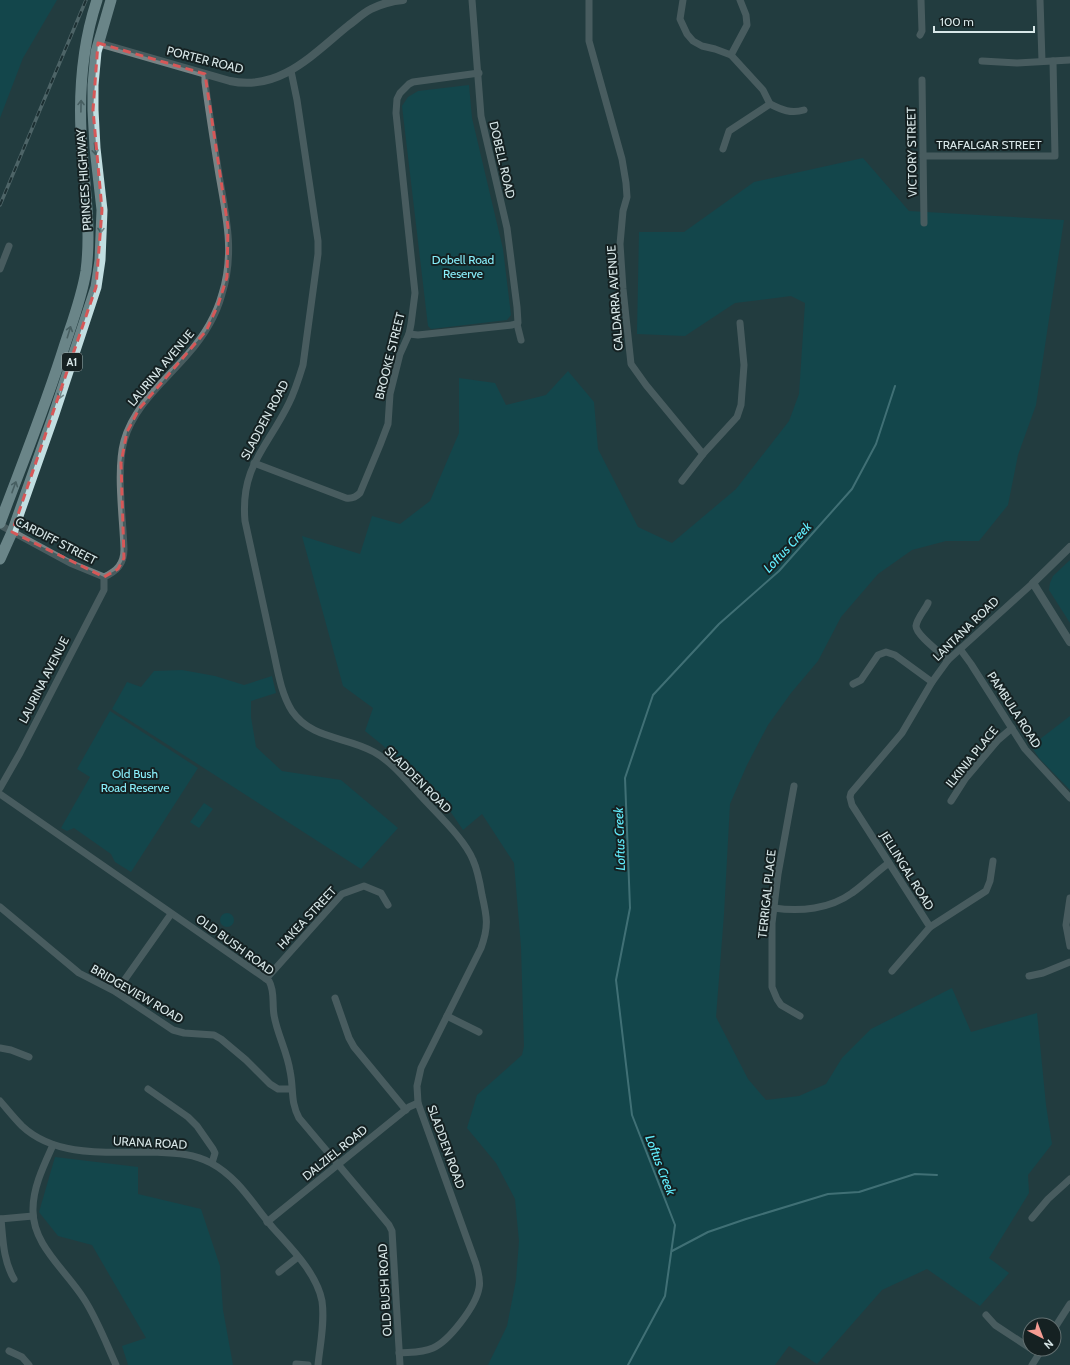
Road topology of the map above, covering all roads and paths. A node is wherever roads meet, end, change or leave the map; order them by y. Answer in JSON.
{"nodes":[{"id":1,"x":97,"y":0,"type":"edge"},
{"id":2,"x":111,"y":0,"type":"edge"},
{"id":3,"x":403,"y":0,"type":"edge"},
{"id":4,"x":472,"y":0,"type":"edge"},
{"id":5,"x":590,"y":0,"type":"edge"},
{"id":6,"x":683,"y":0,"type":"edge"},
{"id":7,"x":740,"y":0,"type":"edge"},
{"id":8,"x":921,"y":0,"type":"edge"},
{"id":9,"x":1040,"y":0,"type":"edge"},
{"id":10,"x":920,"y":35,"type":"dead end"},
{"id":11,"x":86,"y":41,"type":"junction"},
{"id":12,"x":98,"y":43,"type":"junction"},
{"id":13,"x":731,"y":55,"type":"junction"},
{"id":14,"x":1070,"y":60,"type":"edge"},
{"id":15,"x":982,"y":61,"type":"dead end"},
{"id":16,"x":1042,"y":61,"type":"junction"},
{"id":17,"x":1053,"y":61,"type":"junction"},
{"id":18,"x":291,"y":71,"type":"junction"},
{"id":19,"x":478,"y":73,"type":"junction"},
{"id":20,"x":205,"y":74,"type":"junction"},
{"id":21,"x":922,"y":80,"type":"dead end"},
{"id":22,"x":770,"y":104,"type":"junction"},
{"id":23,"x":804,"y":110,"type":"dead end"},
{"id":24,"x":723,"y":149,"type":"dead end"},
{"id":25,"x":923,"y":156,"type":"junction"},
{"id":26,"x":924,"y":223,"type":"dead end"},
{"id":27,"x":9,"y":246,"type":"dead end"},
{"id":28,"x":0,"y":269,"type":"edge"},
{"id":29,"x":740,"y":323,"type":"dead end"},
{"id":30,"x":517,"y":324,"type":"junction"},
{"id":31,"x":409,"y":334,"type":"junction"},
{"id":32,"x":521,"y":340,"type":"dead end"},
{"id":33,"x":703,"y":454,"type":"junction"},
{"id":34,"x":254,"y":463,"type":"junction"},
{"id":35,"x":682,"y":481,"type":"dead end"},
{"id":36,"x":0,"y":524,"type":"edge"},
{"id":37,"x":12,"y":532,"type":"junction"},
{"id":38,"x":1070,"y":547,"type":"edge"},
{"id":39,"x":0,"y":559,"type":"edge"},
{"id":40,"x":104,"y":577,"type":"junction"},
{"id":41,"x":1033,"y":583,"type":"junction"},
{"id":42,"x":928,"y":603,"type":"dead end"},
{"id":43,"x":1070,"y":642,"type":"edge"},
{"id":44,"x":960,"y":649,"type":"junction"},
{"id":45,"x":948,"y":660,"type":"junction"},
{"id":46,"x":932,"y":682,"type":"junction"},
{"id":47,"x":853,"y":684,"type":"dead end"},
{"id":48,"x":1012,"y":728,"type":"junction"},
{"id":49,"x":794,"y":786,"type":"dead end"},
{"id":50,"x":0,"y":788,"type":"edge"},
{"id":51,"x":0,"y":794,"type":"edge"},
{"id":52,"x":850,"y":797,"type":"joint"},
{"id":53,"x":1070,"y":798,"type":"edge"},
{"id":54,"x":951,"y":801,"type":"dead end"},
{"id":55,"x":993,"y":861,"type":"dead end"},
{"id":56,"x":888,"y":863,"type":"junction"},
{"id":57,"x":1070,"y":898,"type":"edge"},
{"id":58,"x":388,"y":906,"type":"dead end"},
{"id":59,"x":0,"y":907,"type":"edge"},
{"id":60,"x":774,"y":908,"type":"junction"},
{"id":61,"x":171,"y":914,"type":"junction"},
{"id":62,"x":930,"y":927,"type":"junction"},
{"id":63,"x":1070,"y":946,"type":"edge"},
{"id":64,"x":1070,"y":962,"type":"edge"},
{"id":65,"x":892,"y":971,"type":"dead end"},
{"id":66,"x":1029,"y":976,"type":"dead end"},
{"id":67,"x":266,"y":979,"type":"junction"},
{"id":68,"x":116,"y":992,"type":"junction"},
{"id":69,"x":335,"y":998,"type":"dead end"},
{"id":70,"x":447,"y":1016,"type":"junction"},
{"id":71,"x":800,"y":1016,"type":"dead end"},
{"id":72,"x":479,"y":1032,"type":"dead end"},
{"id":73,"x":0,"y":1048,"type":"edge"},
{"id":74,"x":29,"y":1056,"type":"dead end"},
{"id":75,"x":148,"y":1089,"type":"dead end"},
{"id":76,"x":291,"y":1089,"type":"junction"},
{"id":77,"x":0,"y":1101,"type":"edge"},
{"id":78,"x":418,"y":1103,"type":"junction"},
{"id":79,"x":406,"y":1110,"type":"junction"},
{"id":80,"x":53,"y":1145,"type":"junction"},
{"id":81,"x":212,"y":1164,"type":"junction"},
{"id":82,"x":339,"y":1165,"type":"junction"},
{"id":83,"x":1070,"y":1179,"type":"edge"},
{"id":84,"x":33,"y":1216,"type":"junction"},
{"id":85,"x":1032,"y":1218,"type":"dead end"},
{"id":86,"x":1,"y":1219,"type":"edge"},
{"id":87,"x":267,"y":1222,"type":"junction"},
{"id":88,"x":298,"y":1257,"type":"junction"},
{"id":89,"x":279,"y":1272,"type":"dead end"},
{"id":90,"x":14,"y":1278,"type":"dead end"},
{"id":91,"x":1070,"y":1304,"type":"edge"},
{"id":92,"x":986,"y":1316,"type":"dead end"},
{"id":93,"x":1062,"y":1317,"type":"edge"},
{"id":94,"x":1022,"y":1342,"type":"edge"},
{"id":95,"x":9,"y":1351,"type":"dead end"},
{"id":96,"x":399,"y":1353,"type":"junction"},
{"id":97,"x":296,"y":1364,"type":"dead end"},
{"id":98,"x":29,"y":1365,"type":"edge"},
{"id":99,"x":116,"y":1365,"type":"edge"},
{"id":100,"x":308,"y":1365,"type":"edge"},
{"id":101,"x":318,"y":1365,"type":"edge"},
{"id":102,"x":400,"y":1365,"type":"edge"}],
"edges":[{"from":1,"to":11,"type":"highway","name":"PRINCES HIGHWAY","number":"A1"},
{"from":2,"to":12,"type":"highway","name":"PRINCES HIGHWAY","number":"A1"},
{"from":3,"to":18,"type":"street","name":"PORTER ROAD"},
{"from":4,"to":19,"type":"street","name":"DOBELL ROAD"},
{"from":5,"to":33,"type":"street","name":"CALDARRA AVENUE"},
{"from":6,"to":13,"type":"street"},
{"from":7,"to":13,"type":"street"},
{"from":8,"to":10,"type":"street"},
{"from":9,"to":16,"type":"street"},
{"from":11,"to":12,"type":"highway"},
{"from":36,"to":11,"type":"highway","name":"PRINCES HIGHWAY","number":"A1","one_way":true},
{"from":12,"to":20,"type":"street","name":"PORTER ROAD"},
{"from":12,"to":37,"type":"highway","name":"PRINCES HIGHWAY","number":"A1","one_way":true},
{"from":13,"to":22,"type":"street"},
{"from":14,"to":17,"type":"street"},
{"from":15,"to":16,"type":"street"},
{"from":16,"to":17,"type":"street"},
{"from":17,"to":25,"type":"street","name":"TRAFALGAR STREET"},
{"from":18,"to":20,"type":"street","name":"PORTER ROAD"},
{"from":18,"to":34,"type":"street","name":"SLADDEN ROAD"},
{"from":19,"to":30,"type":"street","name":"DOBELL ROAD"},
{"from":19,"to":31,"type":"street","name":"BROOKE STREET"},
{"from":20,"to":40,"type":"street","name":"LAURINA AVENUE"},
{"from":21,"to":25,"type":"street","name":"VICTORY STREET"},
{"from":22,"to":23,"type":"street"},
{"from":22,"to":24,"type":"street"},
{"from":25,"to":26,"type":"street","name":"VICTORY STREET"},
{"from":27,"to":28,"type":"street"},
{"from":29,"to":33,"type":"street"},
{"from":30,"to":31,"type":"street"},
{"from":30,"to":32,"type":"street","name":"DOBELL ROAD"},
{"from":31,"to":34,"type":"street","name":"BROOKE STREET"},
{"from":33,"to":35,"type":"street"},
{"from":34,"to":70,"type":"street","name":"SLADDEN ROAD"},
{"from":36,"to":37,"type":"street","name":"CARDIFF STREET"},
{"from":37,"to":39,"type":"highway","name":"PRINCES HIGHWAY","number":"A1"},
{"from":37,"to":40,"type":"street","name":"CARDIFF STREET"},
{"from":38,"to":41,"type":"street","name":"LANTANA ROAD"},
{"from":40,"to":50,"type":"street","name":"LAURINA AVENUE"},
{"from":41,"to":43,"type":"street"},
{"from":41,"to":44,"type":"street","name":"LANTANA ROAD"},
{"from":42,"to":45,"type":"street"},
{"from":44,"to":45,"type":"street","name":"LANTANA ROAD"},
{"from":44,"to":48,"type":"street","name":"PAMBULA ROAD"},
{"from":45,"to":46,"type":"street","name":"LANTANA ROAD"},
{"from":46,"to":47,"type":"street"},
{"from":46,"to":52,"type":"street","name":"LANTANA ROAD"},
{"from":48,"to":53,"type":"street","name":"PAMBULA ROAD"},
{"from":48,"to":54,"type":"street","name":"ILKINIA PLACE"},
{"from":49,"to":60,"type":"street","name":"TERRIGAL PLACE"},
{"from":51,"to":61,"type":"street","name":"OLD BUSH ROAD"},
{"from":52,"to":56,"type":"street","name":"JELLINGAL ROAD"},
{"from":55,"to":62,"type":"street"},
{"from":56,"to":60,"type":"street"},
{"from":56,"to":62,"type":"street","name":"JELLINGAL ROAD"},
{"from":57,"to":63,"type":"street"},
{"from":58,"to":67,"type":"street","name":"HAKEA STREET"},
{"from":59,"to":68,"type":"street","name":"BRIDGEVIEW ROAD"},
{"from":60,"to":71,"type":"street","name":"TERRIGAL PLACE"},
{"from":61,"to":67,"type":"street","name":"OLD BUSH ROAD"},
{"from":61,"to":68,"type":"street"},
{"from":62,"to":65,"type":"street","name":"JELLINGAL ROAD"},
{"from":64,"to":66,"type":"street"},
{"from":67,"to":76,"type":"street","name":"OLD BUSH ROAD"},
{"from":68,"to":76,"type":"street","name":"BRIDGEVIEW ROAD"},
{"from":69,"to":79,"type":"street"},
{"from":70,"to":72,"type":"street"},
{"from":70,"to":78,"type":"street","name":"SLADDEN ROAD"},
{"from":73,"to":74,"type":"street"},
{"from":75,"to":81,"type":"street"},
{"from":76,"to":82,"type":"street","name":"OLD BUSH ROAD"},
{"from":77,"to":80,"type":"street","name":"URANA ROAD"},
{"from":78,"to":79,"type":"street","name":"DALZIEL ROAD"},
{"from":78,"to":96,"type":"street","name":"SLADDEN ROAD"},
{"from":79,"to":82,"type":"street","name":"DALZIEL ROAD"},
{"from":80,"to":81,"type":"street","name":"URANA ROAD"},
{"from":80,"to":84,"type":"street"},
{"from":81,"to":87,"type":"street","name":"URANA ROAD"},
{"from":82,"to":87,"type":"street","name":"DALZIEL ROAD"},
{"from":82,"to":96,"type":"street","name":"OLD BUSH ROAD"},
{"from":83,"to":85,"type":"street"},
{"from":84,"to":86,"type":"street"},
{"from":84,"to":99,"type":"street"},
{"from":86,"to":90,"type":"street"},
{"from":87,"to":88,"type":"street","name":"URANA ROAD"},
{"from":88,"to":89,"type":"street"},
{"from":88,"to":101,"type":"street","name":"URANA ROAD"},
{"from":91,"to":93,"type":"street"},
{"from":92,"to":94,"type":"street"},
{"from":95,"to":98,"type":"street"},
{"from":96,"to":102,"type":"street","name":"OLD BUSH ROAD"},
{"from":97,"to":100,"type":"street"}]}
